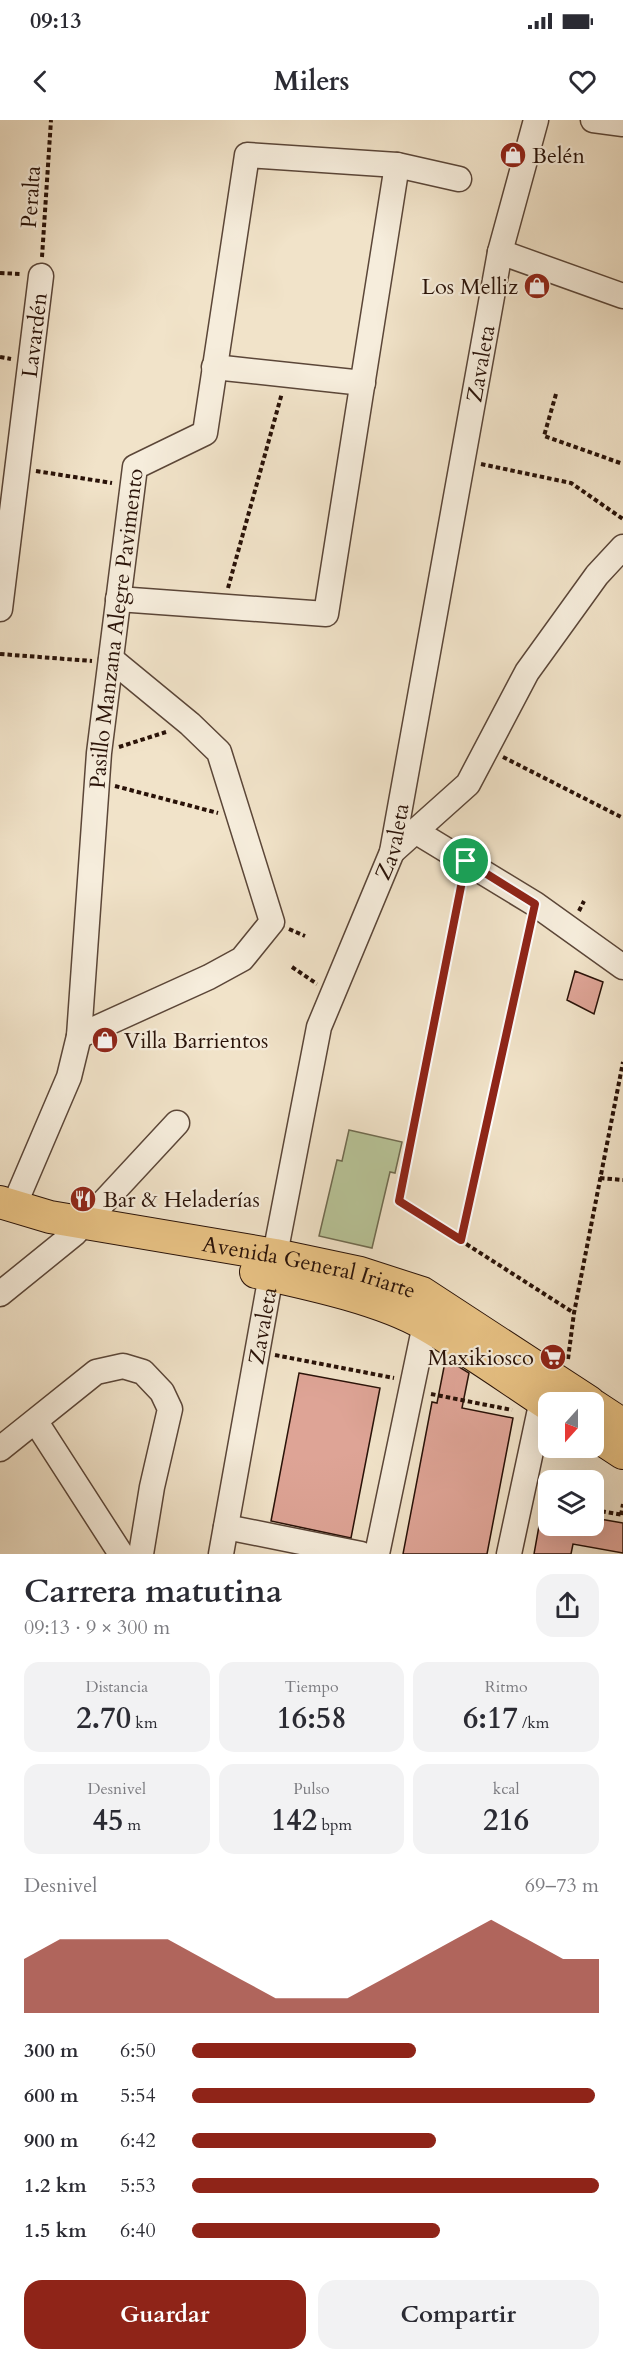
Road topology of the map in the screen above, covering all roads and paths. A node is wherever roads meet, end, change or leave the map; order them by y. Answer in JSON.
{"nodes":[{"id":1,"x":51,"y":120,"type":"edge"},
{"id":2,"x":536,"y":120,"type":"edge"},
{"id":3,"x":593,"y":120,"type":"edge"},
{"id":4,"x":623,"y":124,"type":"edge"},
{"id":5,"x":397,"y":165,"type":"junction"},
{"id":6,"x":459,"y":179,"type":"dead end"},
{"id":7,"x":500,"y":252,"type":"junction"},
{"id":8,"x":41,"y":276,"type":"joint"},
{"id":9,"x":623,"y":296,"type":"edge"},
{"id":10,"x":213,"y":367,"type":"junction"},
{"id":11,"x":287,"y":375,"type":"junction"},
{"id":12,"x":363,"y":383,"type":"junction"},
{"id":13,"x":556,"y":394,"type":"dead end"},
{"id":14,"x":462,"y":461,"type":"junction"},
{"id":15,"x":623,"y":464,"type":"edge"},
{"id":16,"x":17,"y":468,"type":"junction"},
{"id":17,"x":132,"y":486,"type":"junction"},
{"id":18,"x":623,"y":519,"type":"edge"},
{"id":19,"x":623,"y":547,"type":"edge"},
{"id":20,"x":118,"y":599,"type":"junction"},
{"id":21,"x":223,"y":607,"type":"junction"},
{"id":22,"x":0,"y":609,"type":"edge"},
{"id":23,"x":0,"y":654,"type":"edge"},
{"id":24,"x":111,"y":661,"type":"junction"},
{"id":25,"x":190,"y":724,"type":"junction"},
{"id":26,"x":487,"y":749,"type":"junction"},
{"id":27,"x":99,"y":753,"type":"junction"},
{"id":28,"x":97,"y":782,"type":"junction"},
{"id":29,"x":239,"y":818,"type":"junction"},
{"id":30,"x":623,"y":818,"type":"edge"},
{"id":31,"x":416,"y":831,"type":"junction"},
{"id":32,"x":392,"y":852,"type":"junction"},
{"id":33,"x":466,"y":861,"type":"junction"},
{"id":34,"x":535,"y":904,"type":"junction"},
{"id":35,"x":292,"y":967,"type":"dead end"},
{"id":36,"x":623,"y":967,"type":"edge"},
{"id":37,"x":332,"y":994,"type":"junction"},
{"id":38,"x":79,"y":1036,"type":"junction"},
{"id":39,"x":623,"y":1062,"type":"edge"},
{"id":40,"x":177,"y":1123,"type":"dead end"},
{"id":41,"x":600,"y":1178,"type":"junction"},
{"id":42,"x":623,"y":1180,"type":"edge"},
{"id":43,"x":4,"y":1209,"type":"edge"},
{"id":44,"x":79,"y":1229,"type":"junction"},
{"id":45,"x":461,"y":1240,"type":"junction"},
{"id":46,"x":273,"y":1265,"type":"junction"},
{"id":47,"x":0,"y":1294,"type":"edge"},
{"id":48,"x":428,"y":1312,"type":"junction"},
{"id":49,"x":574,"y":1313,"type":"junction"},
{"id":50,"x":257,"y":1351,"type":"junction"},
{"id":51,"x":412,"y":1386,"type":"junction"},
{"id":52,"x":546,"y":1392,"type":"edge"},
{"id":53,"x":556,"y":1392,"type":"edge"},
{"id":54,"x":538,"y":1397,"type":"edge"},
{"id":55,"x":604,"y":1413,"type":"edge"},
{"id":56,"x":36,"y":1422,"type":"junction"},
{"id":57,"x":623,"y":1425,"type":"edge"},
{"id":58,"x":604,"y":1441,"type":"edge"},
{"id":59,"x":0,"y":1449,"type":"edge"},
{"id":60,"x":623,"y":1453,"type":"edge"},
{"id":61,"x":538,"y":1456,"type":"edge"},
{"id":62,"x":623,"y":1504,"type":"edge"},
{"id":63,"x":604,"y":1511,"type":"edge"},
{"id":64,"x":622,"y":1515,"type":"edge"},
{"id":65,"x":226,"y":1527,"type":"junction"},
{"id":66,"x":121,"y":1554,"type":"edge"},
{"id":67,"x":141,"y":1554,"type":"edge"},
{"id":68,"x":221,"y":1554,"type":"edge"},
{"id":69,"x":361,"y":1554,"type":"edge"},
{"id":70,"x":376,"y":1554,"type":"edge"},
{"id":71,"x":509,"y":1554,"type":"edge"}],
"edges":[{"from":1,"to":8,"type":"path","name":"Peralta"},
{"from":2,"to":7,"type":"street","name":"Zavaleta"},
{"from":3,"to":4,"type":"street"},
{"from":5,"to":6,"type":"street","name":"Pasillo Manzana Alegre Pavimento"},
{"from":5,"to":10,"type":"street","name":"Pasillo Manzana Alegre Pavimento"},
{"from":5,"to":12,"type":"street"},
{"from":7,"to":9,"type":"street"},
{"from":7,"to":14,"type":"street","name":"Zavaleta"},
{"from":8,"to":16,"type":"street","name":"Lavardén"},
{"from":10,"to":11,"type":"street"},
{"from":10,"to":17,"type":"street","name":"Pasillo Manzana Alegre Pavimento"},
{"from":11,"to":12,"type":"street"},
{"from":11,"to":21,"type":"path"},
{"from":12,"to":21,"type":"street"},
{"from":13,"to":15,"type":"path"},
{"from":14,"to":18,"type":"path"},
{"from":14,"to":32,"type":"street","name":"Zavaleta"},
{"from":16,"to":17,"type":"path"},
{"from":16,"to":22,"type":"street","name":"Lavardén"},
{"from":17,"to":20,"type":"street","name":"Pasillo Manzana Alegre Pavimento"},
{"from":19,"to":26,"type":"street"},
{"from":20,"to":21,"type":"street"},
{"from":20,"to":24,"type":"street","name":"Pasillo Manzana Alegre Pavimento"},
{"from":23,"to":24,"type":"path"},
{"from":24,"to":25,"type":"street"},
{"from":24,"to":27,"type":"street","name":"Pasillo Manzana Alegre Pavimento"},
{"from":25,"to":27,"type":"path"},
{"from":25,"to":29,"type":"street"},
{"from":26,"to":30,"type":"path"},
{"from":26,"to":31,"type":"street"},
{"from":27,"to":28,"type":"street","name":"Pasillo Manzana Alegre Pavimento"},
{"from":28,"to":29,"type":"path"},
{"from":28,"to":38,"type":"street","name":"Pasillo Manzana Alegre Pavimento"},
{"from":29,"to":38,"type":"street"},
{"from":31,"to":32,"type":"street"},
{"from":31,"to":33,"type":"street"},
{"from":32,"to":37,"type":"street","name":"Zavaleta"},
{"from":33,"to":34,"type":"street"},
{"from":33,"to":45,"type":"path"},
{"from":34,"to":36,"type":"street"},
{"from":34,"to":45,"type":"path"},
{"from":35,"to":37,"type":"path"},
{"from":37,"to":46,"type":"street","name":"Zavaleta"},
{"from":38,"to":43,"type":"street","name":"Pasillo Manzana Alegre Pavimento"},
{"from":39,"to":41,"type":"path"},
{"from":40,"to":44,"type":"street"},
{"from":41,"to":42,"type":"path"},
{"from":41,"to":49,"type":"path"},
{"from":43,"to":44,"type":"main road","name":"Avenida General Iriarte"},
{"from":44,"to":46,"type":"main road","name":"Avenida General Iriarte"},
{"from":44,"to":47,"type":"street"},
{"from":45,"to":49,"type":"path"},
{"from":46,"to":48,"type":"main road","name":"Avenida General Iriarte"},
{"from":46,"to":50,"type":"street","name":"Zavaleta"},
{"from":48,"to":51,"type":"street"},
{"from":48,"to":52,"type":"main road","name":"Avenida General Iriarte"},
{"from":49,"to":53,"type":"path"},
{"from":50,"to":51,"type":"path"},
{"from":50,"to":65,"type":"street","name":"Zavaleta"},
{"from":51,"to":54,"type":"path"},
{"from":51,"to":70,"type":"street"},
{"from":55,"to":57,"type":"main road"},
{"from":56,"to":59,"type":"street"},
{"from":56,"to":66,"type":"street"},
{"from":56,"to":67,"type":"street"},
{"from":58,"to":60,"type":"main road"},
{"from":61,"to":71,"type":"street"},
{"from":62,"to":64,"type":"path"},
{"from":63,"to":64,"type":"path"},
{"from":65,"to":68,"type":"street","name":"Zavaleta"},
{"from":65,"to":69,"type":"street"}]}
